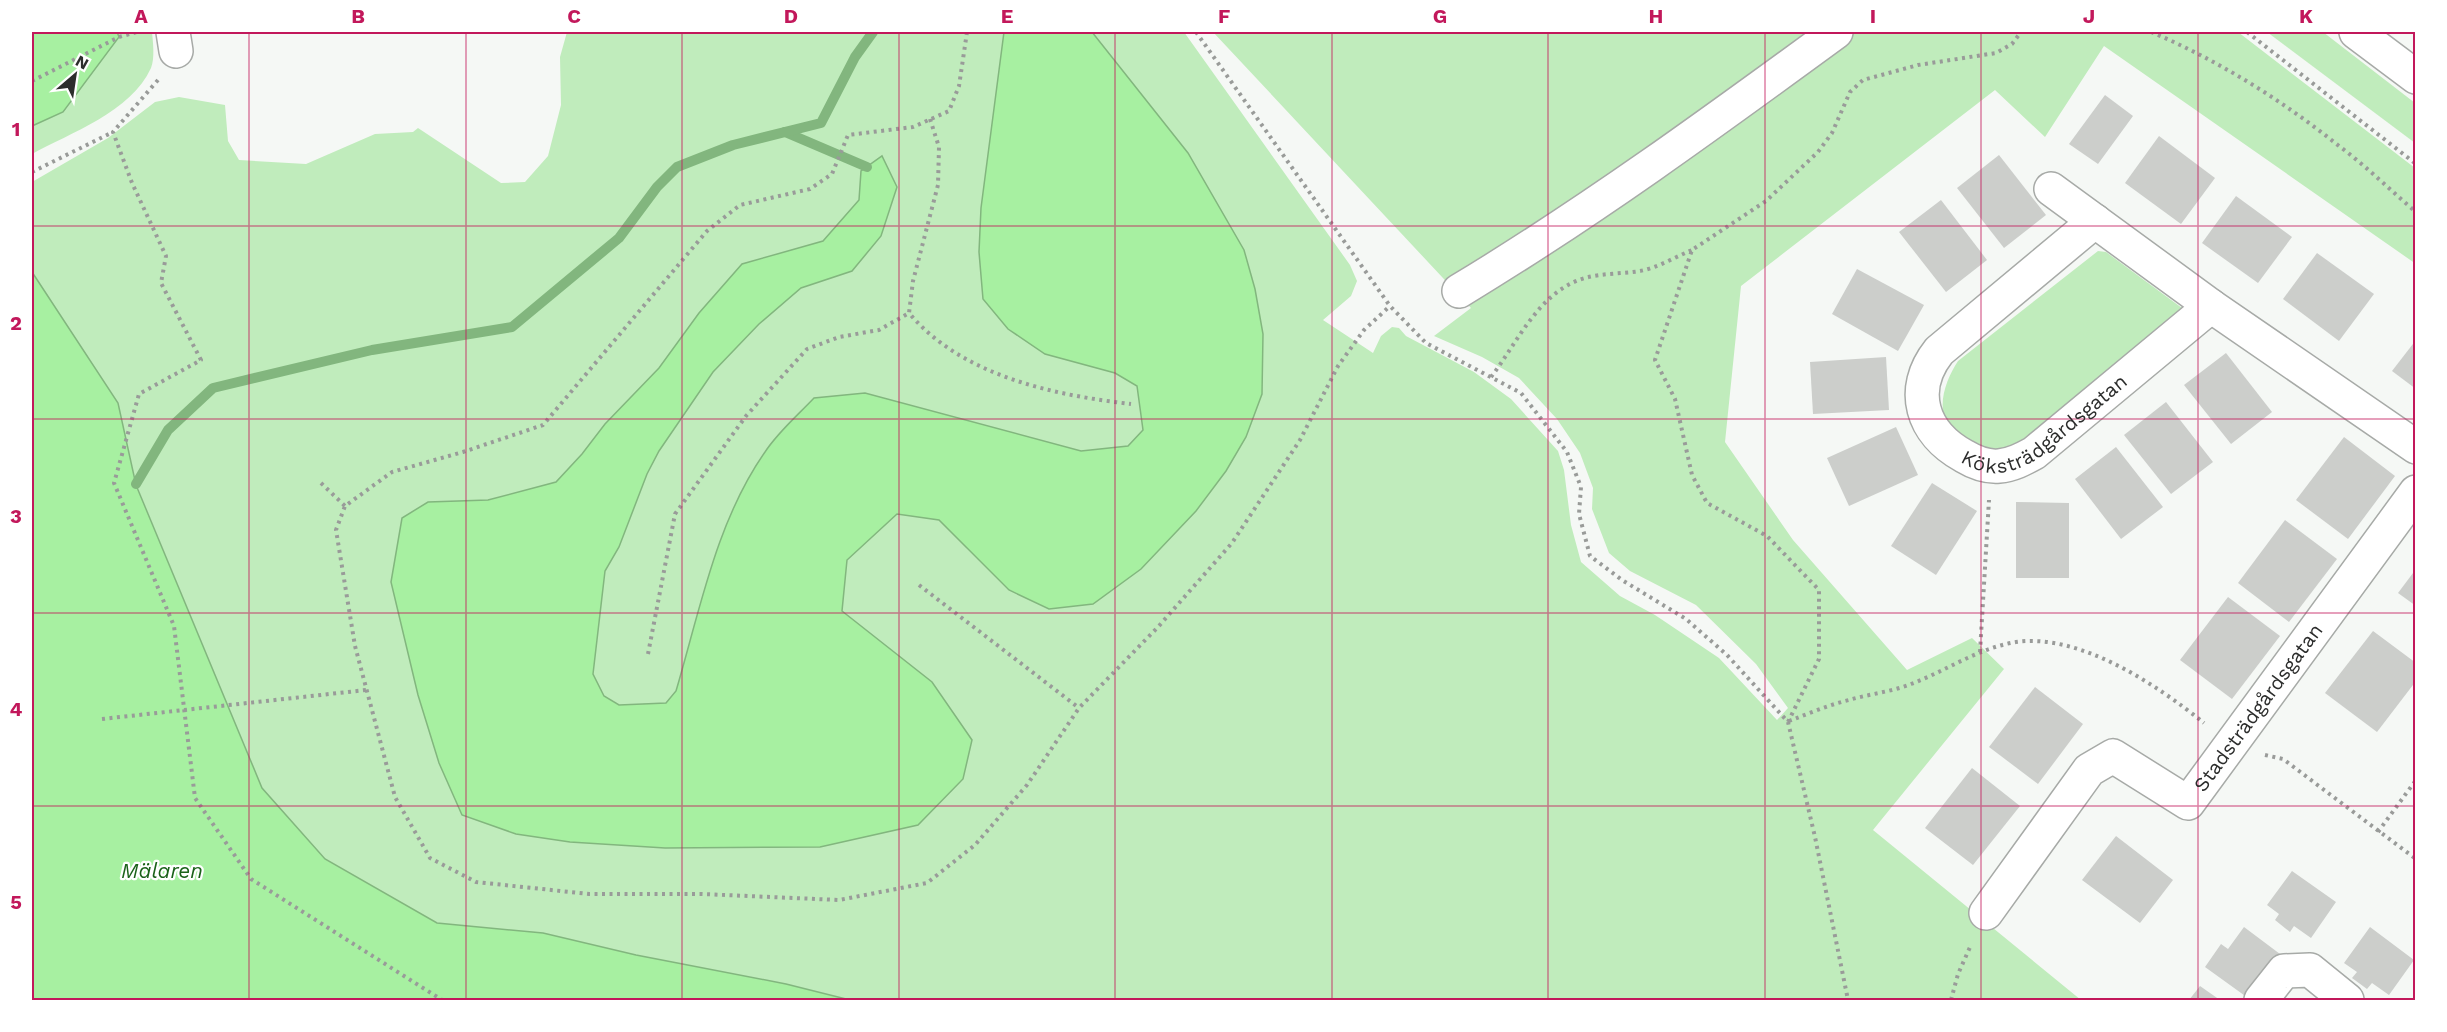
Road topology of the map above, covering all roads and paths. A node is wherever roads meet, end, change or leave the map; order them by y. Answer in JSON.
{"nodes":[{"id":1,"x":137,"y":32,"type":"edge"},
{"id":2,"x":967,"y":32,"type":"edge"},
{"id":3,"x":1196,"y":32,"type":"edge"},
{"id":4,"x":1836,"y":32,"type":"edge"},
{"id":5,"x":2021,"y":32,"type":"edge"},
{"id":6,"x":2151,"y":32,"type":"edge"},
{"id":7,"x":2247,"y":32,"type":"edge"},
{"id":8,"x":2356,"y":32,"type":"edge"},
{"id":9,"x":175,"y":41,"type":"edge"},
{"id":10,"x":2415,"y":77,"type":"edge"},
{"id":11,"x":32,"y":81,"type":"edge"},
{"id":12,"x":930,"y":119,"type":"junction"},
{"id":13,"x":113,"y":132,"type":"junction"},
{"id":14,"x":2415,"y":164,"type":"edge"},
{"id":15,"x":32,"y":172,"type":"edge"},
{"id":16,"x":2051,"y":189,"type":"dead end"},
{"id":17,"x":2415,"y":212,"type":"edge"},
{"id":18,"x":2095,"y":221,"type":"junction"},
{"id":19,"x":1692,"y":250,"type":"junction"},
{"id":20,"x":1459,"y":291,"type":"dead end"},
{"id":21,"x":1390,"y":306,"type":"junction"},
{"id":22,"x":2211,"y":306,"type":"junction"},
{"id":23,"x":909,"y":313,"type":"junction"},
{"id":24,"x":1491,"y":377,"type":"junction"},
{"id":25,"x":1131,"y":404,"type":"dead end"},
{"id":26,"x":2415,"y":447,"type":"edge"},
{"id":27,"x":1992,"y":466,"type":"junction"},
{"id":28,"x":321,"y":483,"type":"dead end"},
{"id":29,"x":2415,"y":492,"type":"edge"},
{"id":30,"x":345,"y":506,"type":"junction"},
{"id":31,"x":919,"y":585,"type":"dead end"},
{"id":32,"x":1980,"y":652,"type":"junction"},
{"id":33,"x":648,"y":654,"type":"dead end"},
{"id":34,"x":366,"y":690,"type":"junction"},
{"id":35,"x":1078,"y":708,"type":"junction"},
{"id":36,"x":185,"y":712,"type":"junction"},
{"id":37,"x":102,"y":719,"type":"dead end"},
{"id":38,"x":1788,"y":722,"type":"junction"},
{"id":39,"x":2230,"y":745,"type":"junction"},
{"id":40,"x":2415,"y":780,"type":"edge"},
{"id":41,"x":2378,"y":832,"type":"junction"},
{"id":42,"x":2415,"y":859,"type":"edge"},
{"id":43,"x":1986,"y":913,"type":"joint"},
{"id":44,"x":442,"y":1000,"type":"edge"},
{"id":45,"x":1848,"y":1000,"type":"edge"},
{"id":46,"x":1951,"y":1000,"type":"edge"},
{"id":47,"x":2261,"y":1000,"type":"edge"},
{"id":48,"x":2348,"y":1000,"type":"edge"}],
"edges":[{"from":1,"to":11,"type":"path"},
{"from":2,"to":12,"type":"path"},
{"from":3,"to":21,"type":"path"},
{"from":4,"to":20,"type":"street"},
{"from":5,"to":19,"type":"path"},
{"from":6,"to":17,"type":"path"},
{"from":7,"to":14,"type":"path"},
{"from":8,"to":10,"type":"street"},
{"from":9,"to":13,"type":"path"},
{"from":12,"to":23,"type":"path"},
{"from":12,"to":30,"type":"path"},
{"from":13,"to":15,"type":"path"},
{"from":13,"to":36,"type":"path"},
{"from":16,"to":18,"type":"street"},
{"from":18,"to":22,"type":"street"},
{"from":18,"to":27,"type":"street","name":"Köksträdgårdsgatan"},
{"from":19,"to":24,"type":"path"},
{"from":19,"to":38,"type":"path"},
{"from":21,"to":24,"type":"path"},
{"from":21,"to":35,"type":"path"},
{"from":22,"to":26,"type":"street"},
{"from":22,"to":27,"type":"street","name":"Köksträdgårdsgatan"},
{"from":23,"to":25,"type":"path"},
{"from":23,"to":33,"type":"path"},
{"from":24,"to":38,"type":"path"},
{"from":27,"to":32,"type":"path"},
{"from":28,"to":30,"type":"path"},
{"from":29,"to":39,"type":"street","name":"Stadsträdgårdsgatan"},
{"from":30,"to":34,"type":"path"},
{"from":31,"to":35,"type":"path"},
{"from":32,"to":38,"type":"path"},
{"from":32,"to":39,"type":"path"},
{"from":34,"to":35,"type":"path"},
{"from":34,"to":36,"type":"path"},
{"from":36,"to":37,"type":"path"},
{"from":36,"to":44,"type":"path"},
{"from":38,"to":45,"type":"path"},
{"from":39,"to":41,"type":"path"},
{"from":39,"to":43,"type":"street","name":"Stadsträdgårdsgatan"},
{"from":40,"to":41,"type":"path"},
{"from":41,"to":42,"type":"path"},
{"from":43,"to":46,"type":"path"},
{"from":47,"to":48,"type":"street"}]}
